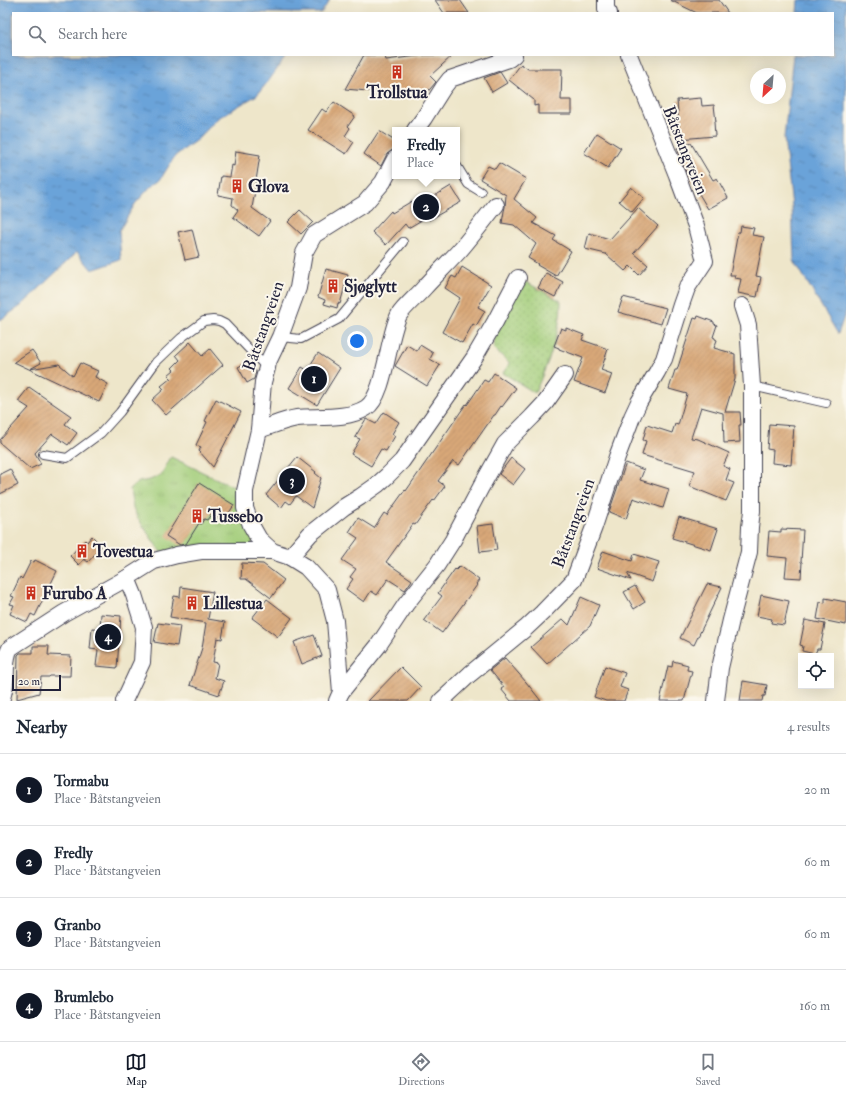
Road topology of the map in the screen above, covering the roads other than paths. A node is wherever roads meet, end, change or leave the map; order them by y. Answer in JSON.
{"nodes":[{"id":1,"x":512,"y":56,"type":"edge"},
{"id":2,"x":629,"y":56,"type":"edge"},
{"id":3,"x":417,"y":127,"type":"edge"},
{"id":4,"x":392,"y":168,"type":"edge"},
{"id":5,"x":460,"y":171,"type":"edge"},
{"id":6,"x":480,"y":192,"type":"dead end"},
{"id":7,"x":496,"y":205,"type":"dead end"},
{"id":8,"x":403,"y":242,"type":"dead end"},
{"id":9,"x":518,"y":278,"type":"dead end"},
{"id":10,"x":742,"y":306,"type":"dead end"},
{"id":11,"x":280,"y":337,"type":"junction"},
{"id":12,"x":267,"y":368,"type":"junction"},
{"id":13,"x":565,"y":375,"type":"dead end"},
{"id":14,"x":752,"y":386,"type":"junction"},
{"id":15,"x":826,"y":403,"type":"dead end"},
{"id":16,"x":259,"y":430,"type":"junction"},
{"id":17,"x":43,"y":454,"type":"dead end"},
{"id":18,"x":272,"y":550,"type":"junction"},
{"id":19,"x":290,"y":557,"type":"junction"},
{"id":20,"x":127,"y":578,"type":"junction"},
{"id":21,"x":339,"y":696,"type":"edge"},
{"id":22,"x":1,"y":701,"type":"edge"},
{"id":23,"x":124,"y":701,"type":"edge"},
{"id":24,"x":440,"y":701,"type":"edge"},
{"id":25,"x":716,"y":701,"type":"edge"}],
"edges":[{"from":1,"to":3,"type":"street"},
{"from":2,"to":24,"type":"street","name":"Båtstangveien"},
{"from":4,"to":11,"type":"street","name":"Båtstangveien"},
{"from":5,"to":6,"type":"lane"},
{"from":7,"to":16,"type":"street"},
{"from":8,"to":11,"type":"lane"},
{"from":9,"to":19,"type":"street"},
{"from":10,"to":14,"type":"street"},
{"from":11,"to":12,"type":"street","name":"Båtstangveien"},
{"from":12,"to":16,"type":"street","name":"Båtstangveien"},
{"from":12,"to":17,"type":"lane"},
{"from":13,"to":21,"type":"street"},
{"from":14,"to":15,"type":"lane"},
{"from":14,"to":25,"type":"street"},
{"from":16,"to":18,"type":"street","name":"Båtstangveien"},
{"from":18,"to":19,"type":"street","name":"Båtstangveien"},
{"from":18,"to":20,"type":"street","name":"Båtstangveien"},
{"from":19,"to":21,"type":"street","name":"Båtstangveien"},
{"from":20,"to":22,"type":"street","name":"Båtstangveien"},
{"from":20,"to":23,"type":"street"}]}
